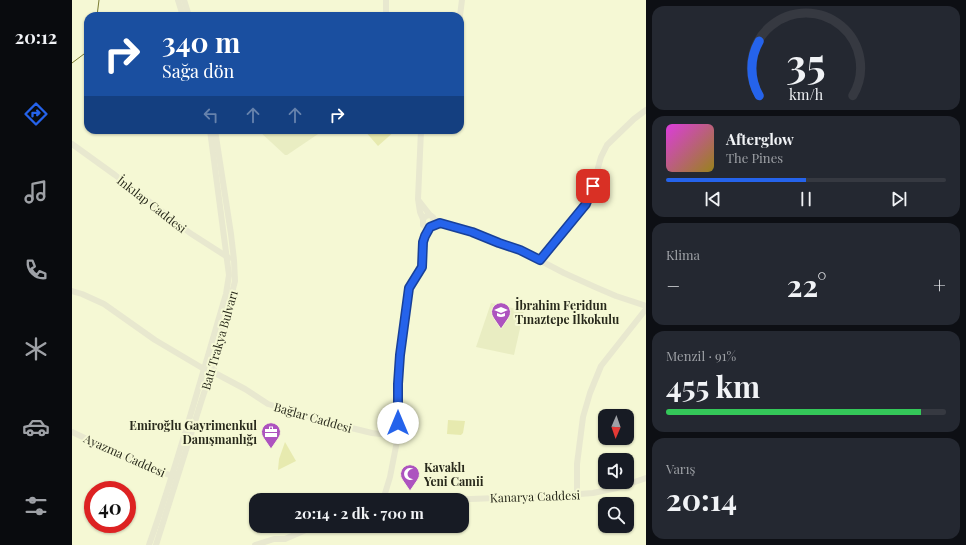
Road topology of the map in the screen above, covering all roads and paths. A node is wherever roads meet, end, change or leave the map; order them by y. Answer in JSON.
{"nodes":[{"id":1,"x":178,"y":0,"type":"edge"},
{"id":2,"x":184,"y":0,"type":"edge"},
{"id":3,"x":386,"y":0,"type":"edge"},
{"id":4,"x":462,"y":0,"type":"edge"},
{"id":5,"x":182,"y":12,"type":"edge"},
{"id":6,"x":187,"y":12,"type":"edge"},
{"id":7,"x":386,"y":12,"type":"edge"},
{"id":8,"x":460,"y":12,"type":"edge"},
{"id":9,"x":646,"y":110,"type":"edge"},
{"id":10,"x":211,"y":134,"type":"edge"},
{"id":11,"x":216,"y":134,"type":"edge"},
{"id":12,"x":421,"y":134,"type":"edge"},
{"id":13,"x":72,"y":144,"type":"edge"},
{"id":14,"x":419,"y":201,"type":"junction"},
{"id":15,"x":423,"y":221,"type":"junction"},
{"id":16,"x":433,"y":222,"type":"junction"},
{"id":17,"x":423,"y":242,"type":"junction"},
{"id":18,"x":227,"y":258,"type":"junction"},
{"id":19,"x":234,"y":260,"type":"junction"},
{"id":20,"x":540,"y":260,"type":"junction"},
{"id":21,"x":72,"y":291,"type":"edge"},
{"id":22,"x":646,"y":307,"type":"edge"},
{"id":23,"x":204,"y":369,"type":"junction"},
{"id":24,"x":213,"y":372,"type":"junction"},
{"id":25,"x":72,"y":432,"type":"edge"},
{"id":26,"x":398,"y":436,"type":"junction"},
{"id":27,"x":175,"y":476,"type":"junction"},
{"id":28,"x":646,"y":478,"type":"edge"},
{"id":29,"x":385,"y":493,"type":"edge"},
{"id":30,"x":577,"y":495,"type":"junction"},
{"id":31,"x":469,"y":498,"type":"edge"},
{"id":32,"x":299,"y":533,"type":"edge"},
{"id":33,"x":285,"y":539,"type":"junction"},
{"id":34,"x":149,"y":545,"type":"edge"},
{"id":35,"x":156,"y":545,"type":"edge"},
{"id":36,"x":255,"y":545,"type":"edge"},
{"id":37,"x":290,"y":545,"type":"edge"}],
"edges":[{"from":1,"to":5,"type":"street"},
{"from":2,"to":6,"type":"street"},
{"from":3,"to":7,"type":"street"},
{"from":4,"to":8,"type":"street"},
{"from":9,"to":20,"type":"street"},
{"from":10,"to":18,"type":"street","name":"Batı Trakya Bulvarı"},
{"from":11,"to":19,"type":"street","name":"Batı Trakya Bulvarı"},
{"from":12,"to":14,"type":"street"},
{"from":13,"to":18,"type":"street","name":"İnkılap Caddesi"},
{"from":14,"to":15,"type":"street"},
{"from":14,"to":16,"type":"street"},
{"from":15,"to":16,"type":"street"},
{"from":15,"to":16,"type":"street"},
{"from":15,"to":17,"type":"street"},
{"from":16,"to":17,"type":"street"},
{"from":16,"to":20,"type":"street"},
{"from":17,"to":26,"type":"street"},
{"from":18,"to":19,"type":"street","name":"İnkılap Caddesi"},
{"from":18,"to":23,"type":"street","name":"Batı Trakya Bulvarı"},
{"from":19,"to":24,"type":"street","name":"Batı Trakya Bulvarı"},
{"from":20,"to":22,"type":"street"},
{"from":21,"to":23,"type":"street"},
{"from":22,"to":30,"type":"street"},
{"from":23,"to":24,"type":"street","name":"Bağlar Caddesi"},
{"from":23,"to":27,"type":"street","name":"Batı Trakya Bulvarı"},
{"from":24,"to":26,"type":"street","name":"Bağlar Caddesi"},
{"from":24,"to":27,"type":"street","name":"Batı Trakya Bulvarı"},
{"from":25,"to":27,"type":"street","name":"Ayazma Caddesi"},
{"from":26,"to":29,"type":"street"},
{"from":27,"to":34,"type":"street","name":"Batı Trakya Bulvarı"},
{"from":27,"to":35,"type":"street","name":"Batı Trakya Bulvarı"},
{"from":28,"to":30,"type":"street","name":"Kanarya Caddesi"},
{"from":30,"to":31,"type":"street","name":"Kanarya Caddesi"},
{"from":32,"to":33,"type":"street"},
{"from":33,"to":36,"type":"street"},
{"from":33,"to":37,"type":"street"}]}
